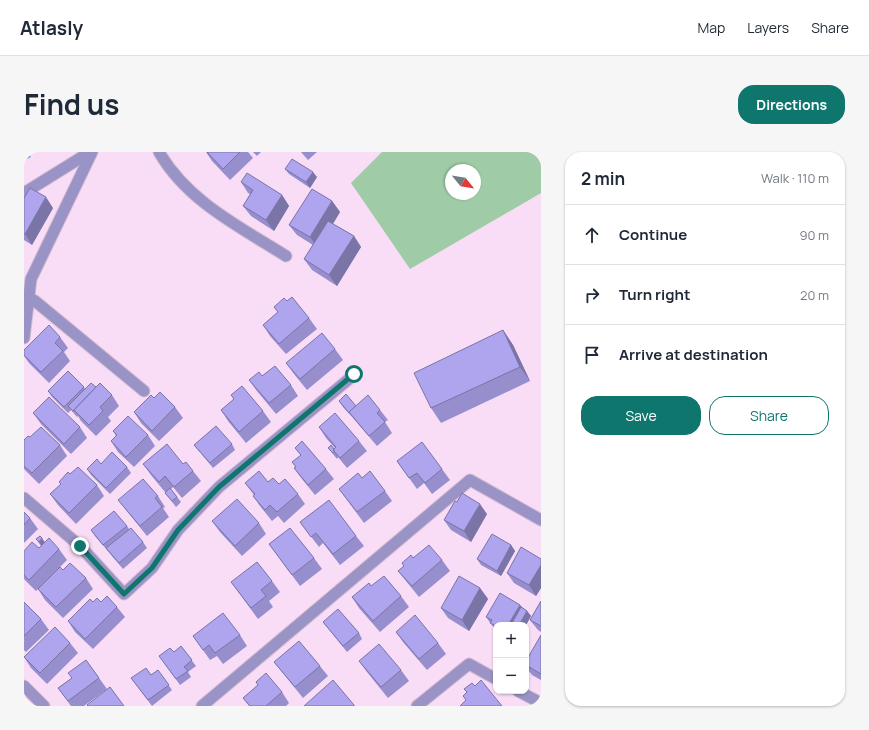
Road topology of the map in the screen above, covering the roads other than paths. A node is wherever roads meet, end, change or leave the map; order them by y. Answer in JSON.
{"nodes":[{"id":1,"x":91,"y":152,"type":"edge"},
{"id":2,"x":158,"y":152,"type":"edge"},
{"id":3,"x":24,"y":193,"type":"edge"},
{"id":4,"x":286,"y":256,"type":"dead end"},
{"id":5,"x":29,"y":298,"type":"junction"},
{"id":6,"x":24,"y":338,"type":"edge"},
{"id":7,"x":354,"y":374,"type":"dead end"},
{"id":8,"x":144,"y":391,"type":"dead end"},
{"id":9,"x":24,"y":498,"type":"edge"},
{"id":10,"x":541,"y":520,"type":"edge"},
{"id":11,"x":493,"y":677,"type":"edge"},
{"id":12,"x":24,"y":686,"type":"edge"},
{"id":13,"x":524,"y":694,"type":"edge"},
{"id":14,"x":541,"y":703,"type":"edge"},
{"id":15,"x":44,"y":706,"type":"edge"},
{"id":16,"x":202,"y":706,"type":"edge"},
{"id":17,"x":417,"y":706,"type":"edge"}],
"edges":[{"from":1,"to":3,"type":"street"},
{"from":1,"to":5,"type":"street"},
{"from":2,"to":4,"type":"street"},
{"from":5,"to":6,"type":"street"},
{"from":5,"to":8,"type":"street"},
{"from":7,"to":9,"type":"street"},
{"from":10,"to":16,"type":"street"},
{"from":11,"to":17,"type":"street"},
{"from":12,"to":15,"type":"street"},
{"from":13,"to":14,"type":"street"}]}
